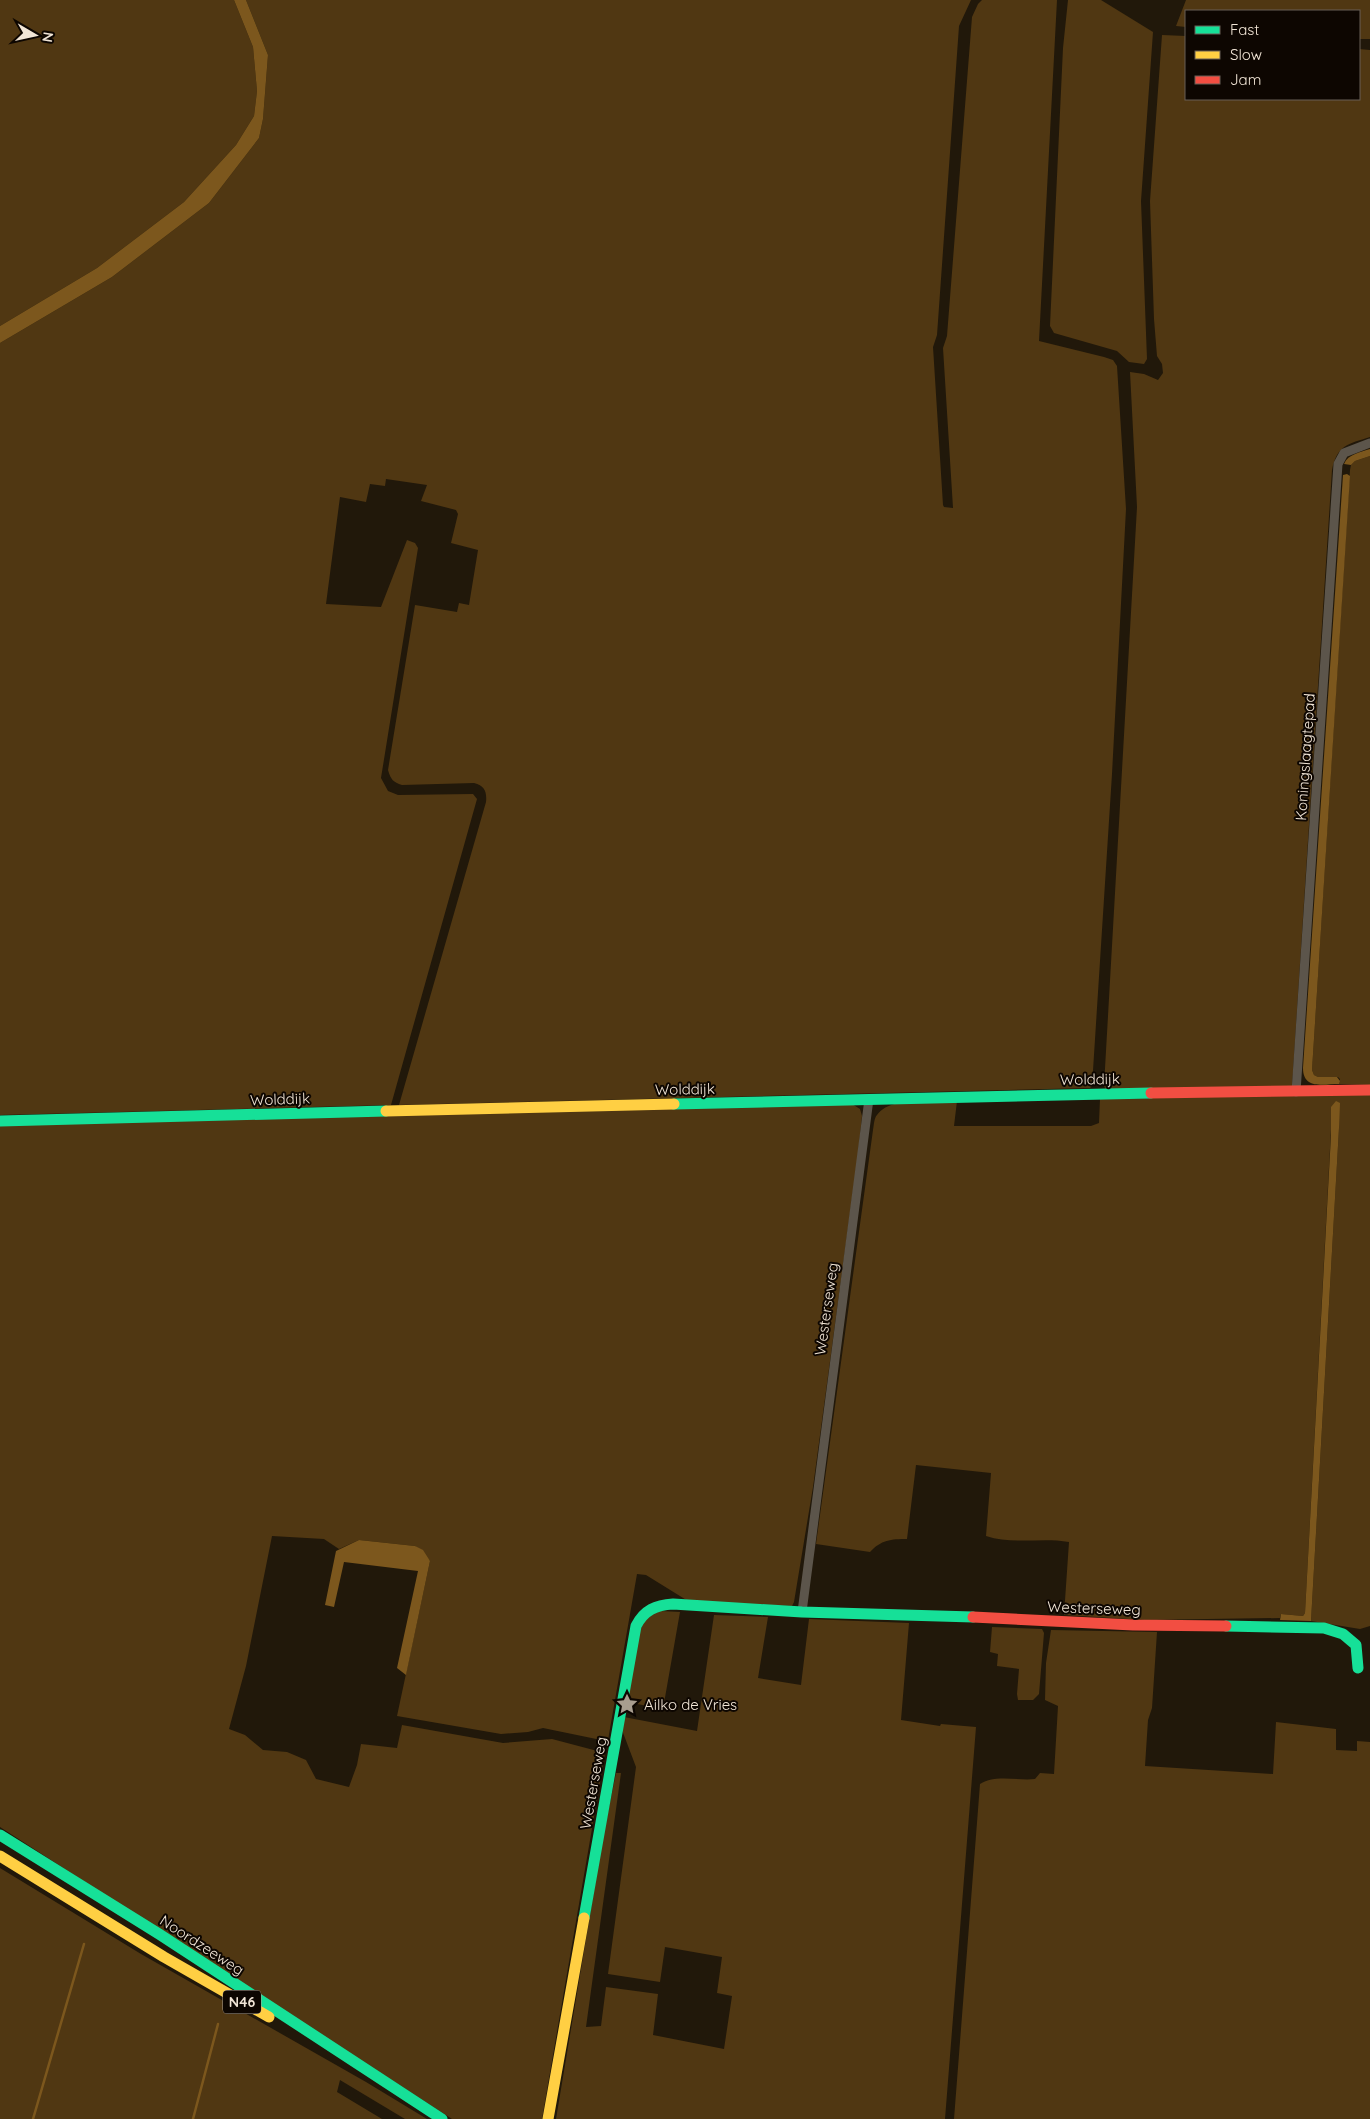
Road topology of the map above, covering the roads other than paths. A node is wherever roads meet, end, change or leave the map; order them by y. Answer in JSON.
{"nodes":[{"id":1,"x":1370,"y":443,"type":"edge"},
{"id":2,"x":1370,"y":1090,"type":"edge"},
{"id":3,"x":1296,"y":1092,"type":"junction"},
{"id":4,"x":869,"y":1099,"type":"junction"},
{"id":5,"x":0,"y":1121,"type":"edge"},
{"id":6,"x":802,"y":1612,"type":"junction"},
{"id":7,"x":1358,"y":1668,"type":"dead end"},
{"id":8,"x":0,"y":1835,"type":"edge"},
{"id":9,"x":0,"y":1856,"type":"edge"},
{"id":10,"x":411,"y":2099,"type":"junction"},
{"id":11,"x":442,"y":2119,"type":"edge"},
{"id":12,"x":548,"y":2119,"type":"edge"}],
"edges":[{"from":1,"to":3,"type":"street","name":"Koningslaagtepad"},
{"from":2,"to":3,"type":"main road","name":"Wolddijk"},
{"from":3,"to":4,"type":"main road","name":"Wolddijk"},
{"from":4,"to":5,"type":"main road","name":"Wolddijk"},
{"from":4,"to":6,"type":"street","name":"Westerseweg"},
{"from":6,"to":7,"type":"main road","name":"Westerseweg"},
{"from":6,"to":12,"type":"main road","name":"Westerseweg"},
{"from":8,"to":10,"type":"main road","name":"Noordzeeweg","number":"N46"},
{"from":9,"to":10,"type":"main road","name":"Noordzeeweg","number":"N46"},
{"from":10,"to":11,"type":"main road","name":"Noordzeeweg","number":"N46"}]}
